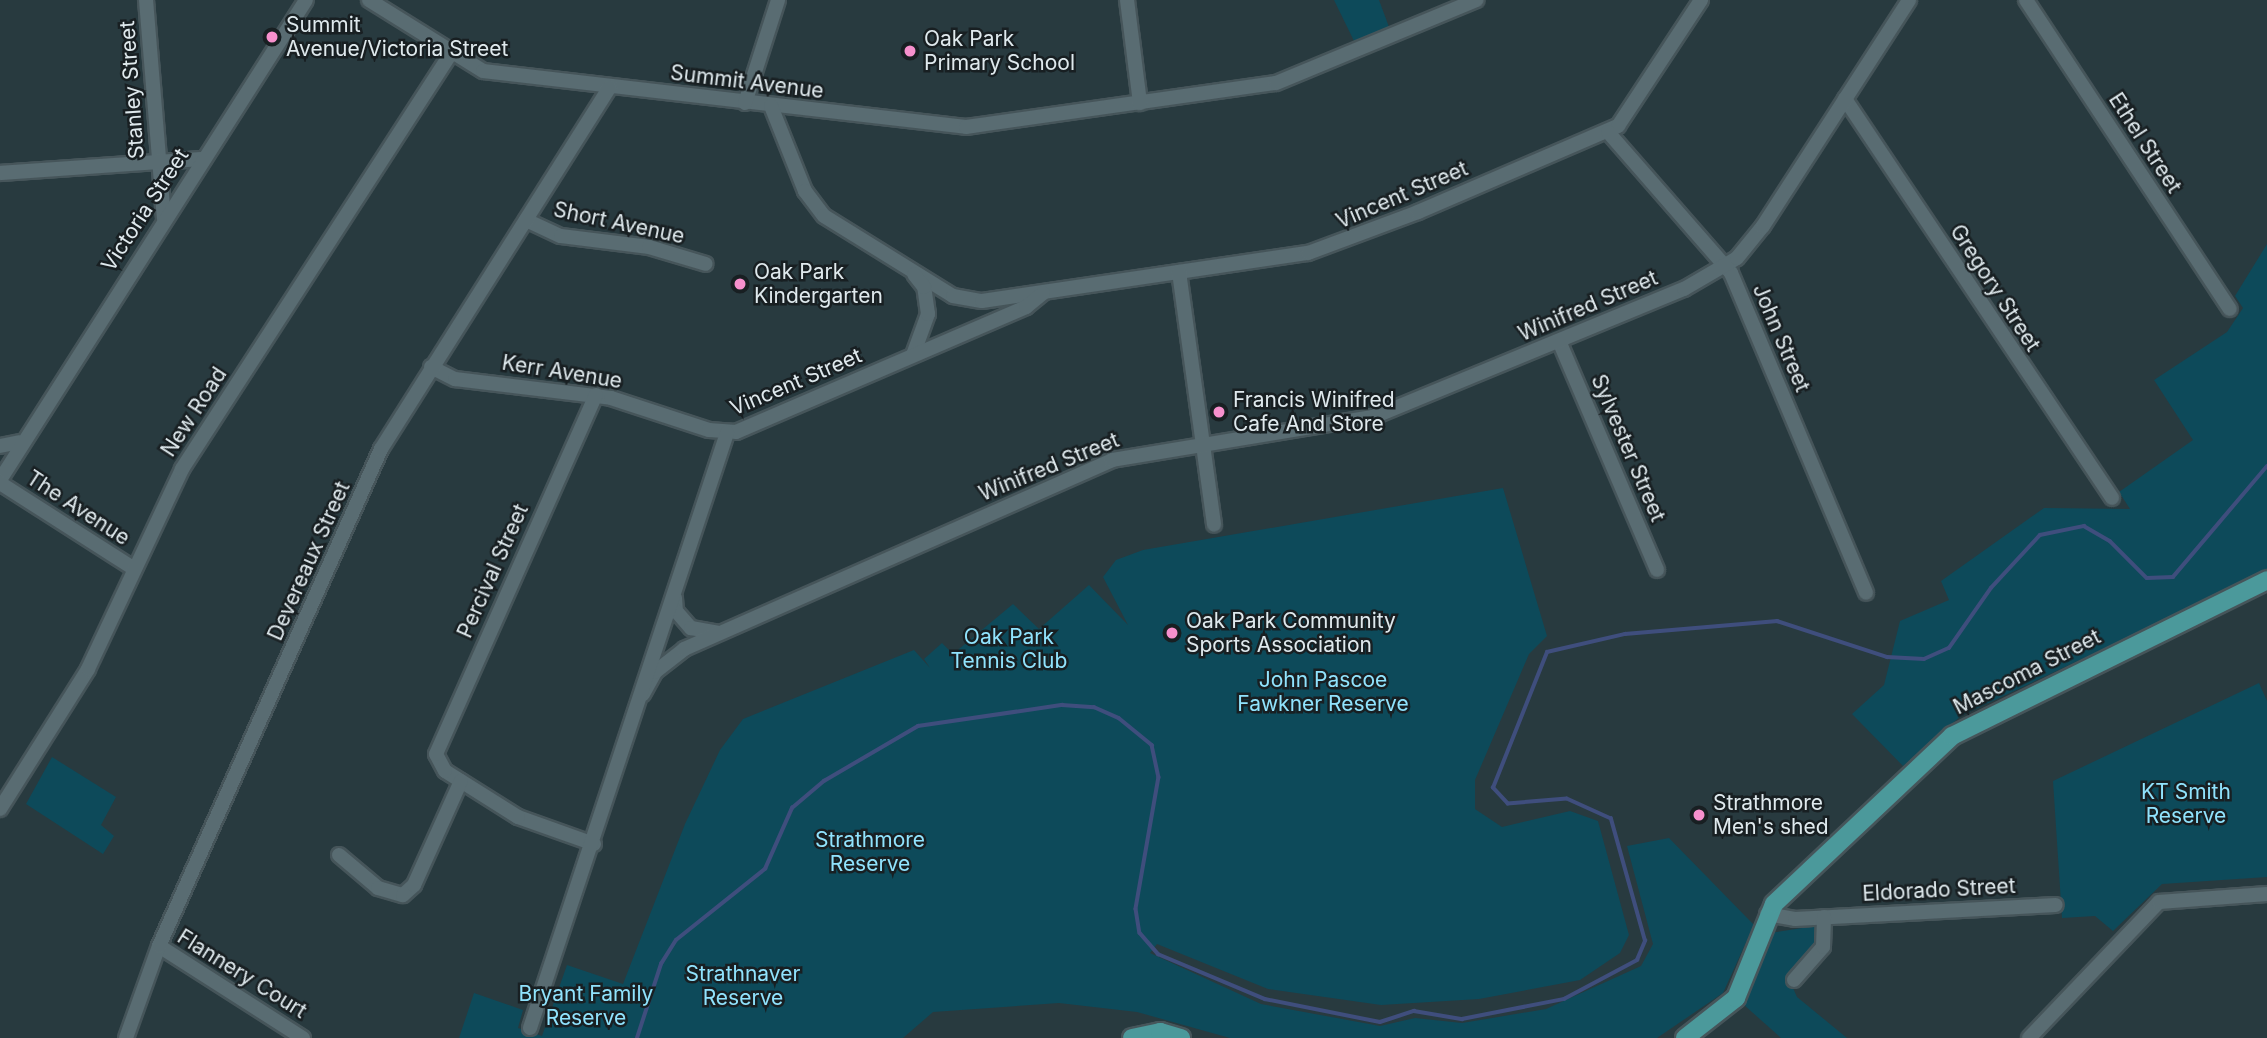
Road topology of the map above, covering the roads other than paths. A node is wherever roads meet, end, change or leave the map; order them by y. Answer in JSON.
{"nodes":[{"id":1,"x":146,"y":0,"type":"edge"},
{"id":2,"x":306,"y":0,"type":"edge"},
{"id":3,"x":369,"y":0,"type":"edge"},
{"id":4,"x":778,"y":0,"type":"edge"},
{"id":5,"x":1127,"y":0,"type":"edge"},
{"id":6,"x":1476,"y":0,"type":"edge"},
{"id":7,"x":1701,"y":0,"type":"edge"},
{"id":8,"x":1909,"y":0,"type":"edge"},
{"id":9,"x":2026,"y":0,"type":"edge"},
{"id":10,"x":451,"y":53,"type":"junction"},
{"id":11,"x":593,"y":85,"type":"junction"},
{"id":12,"x":610,"y":87,"type":"junction"},
{"id":13,"x":1845,"y":99,"type":"junction"},
{"id":14,"x":745,"y":103,"type":"junction"},
{"id":15,"x":1140,"y":103,"type":"junction"},
{"id":16,"x":771,"y":106,"type":"junction"},
{"id":17,"x":584,"y":129,"type":"junction"},
{"id":18,"x":1608,"y":132,"type":"junction"},
{"id":19,"x":202,"y":159,"type":"junction"},
{"id":20,"x":158,"y":163,"type":"junction"},
{"id":21,"x":0,"y":173,"type":"edge"},
{"id":22,"x":164,"y":218,"type":"junction"},
{"id":23,"x":526,"y":220,"type":"junction"},
{"id":24,"x":706,"y":264,"type":"dead end"},
{"id":25,"x":908,"y":268,"type":"junction"},
{"id":26,"x":1726,"y":269,"type":"junction"},
{"id":27,"x":1175,"y":273,"type":"junction"},
{"id":28,"x":1043,"y":293,"type":"junction"},
{"id":29,"x":1012,"y":297,"type":"junction"},
{"id":30,"x":2230,"y":309,"type":"dead end"},
{"id":31,"x":999,"y":315,"type":"junction"},
{"id":32,"x":1559,"y":341,"type":"junction"},
{"id":33,"x":913,"y":355,"type":"junction"},
{"id":34,"x":431,"y":368,"type":"junction"},
{"id":35,"x":596,"y":395,"type":"junction"},
{"id":36,"x":727,"y":433,"type":"junction"},
{"id":37,"x":20,"y":442,"type":"junction"},
{"id":38,"x":1202,"y":443,"type":"junction"},
{"id":39,"x":0,"y":446,"type":"edge"},
{"id":40,"x":0,"y":464,"type":"edge"},
{"id":41,"x":0,"y":482,"type":"edge"},
{"id":42,"x":2112,"y":498,"type":"dead end"},
{"id":43,"x":1214,"y":525,"type":"dead end"},
{"id":44,"x":133,"y":568,"type":"junction"},
{"id":45,"x":1657,"y":570,"type":"dead end"},
{"id":46,"x":2267,"y":580,"type":"edge"},
{"id":47,"x":1866,"y":593,"type":"dead end"},
{"id":48,"x":675,"y":596,"type":"junction"},
{"id":49,"x":719,"y":633,"type":"junction"},
{"id":50,"x":643,"y":694,"type":"junction"},
{"id":51,"x":461,"y":780,"type":"junction"},
{"id":52,"x":0,"y":809,"type":"edge"},
{"id":53,"x":594,"y":844,"type":"junction"},
{"id":54,"x":339,"y":855,"type":"dead end"},
{"id":55,"x":2267,"y":894,"type":"edge"},
{"id":56,"x":2056,"y":905,"type":"dead end"},
{"id":57,"x":1767,"y":914,"type":"junction"},
{"id":58,"x":1824,"y":918,"type":"junction"},
{"id":59,"x":159,"y":946,"type":"junction"},
{"id":60,"x":1794,"y":980,"type":"dead end"},
{"id":61,"x":530,"y":1028,"type":"dead end"},
{"id":62,"x":126,"y":1038,"type":"edge"},
{"id":63,"x":303,"y":1038,"type":"edge"},
{"id":64,"x":1132,"y":1038,"type":"edge"},
{"id":65,"x":1181,"y":1038,"type":"edge"},
{"id":66,"x":1685,"y":1038,"type":"edge"},
{"id":67,"x":2029,"y":1038,"type":"edge"}],
"edges":[{"from":1,"to":20,"type":"street","name":"Stanley Street"},
{"from":2,"to":19,"type":"street","name":"Victoria Street"},
{"from":3,"to":10,"type":"street","name":"Summit Avenue"},
{"from":4,"to":14,"type":"street"},
{"from":5,"to":15,"type":"street"},
{"from":6,"to":15,"type":"street","name":"Summit Avenue"},
{"from":7,"to":18,"type":"street","name":"Vincent Street"},
{"from":8,"to":13,"type":"street"},
{"from":9,"to":30,"type":"street","name":"Ethel Street"},
{"from":10,"to":11,"type":"street","name":"Summit Avenue"},
{"from":10,"to":44,"type":"street","name":"New Road"},
{"from":11,"to":12,"type":"street","name":"Summit Avenue"},
{"from":11,"to":17,"type":"street","name":"Devereaux Street"},
{"from":12,"to":14,"type":"street","name":"Summit Avenue"},
{"from":12,"to":17,"type":"street","name":"Devereaux Street"},
{"from":13,"to":26,"type":"street"},
{"from":13,"to":42,"type":"street","name":"Gregory Street"},
{"from":14,"to":16,"type":"street","name":"Summit Avenue"},
{"from":15,"to":16,"type":"street","name":"Summit Avenue"},
{"from":16,"to":25,"type":"street"},
{"from":17,"to":23,"type":"street","name":"Devereaux Street"},
{"from":18,"to":26,"type":"street","name":"John Street"},
{"from":18,"to":27,"type":"street","name":"Vincent Street"},
{"from":19,"to":20,"type":"street"},
{"from":19,"to":22,"type":"street","name":"Victoria Street"},
{"from":20,"to":21,"type":"street"},
{"from":20,"to":22,"type":"street","name":"Stanley Street"},
{"from":22,"to":37,"type":"street","name":"Victoria Street"},
{"from":23,"to":24,"type":"street","name":"Short Avenue"},
{"from":23,"to":34,"type":"street","name":"Devereaux Street"},
{"from":25,"to":29,"type":"street"},
{"from":25,"to":33,"type":"street"},
{"from":26,"to":32,"type":"street","name":"Winifred Street"},
{"from":26,"to":47,"type":"street","name":"John Street"},
{"from":27,"to":28,"type":"street","name":"Vincent Street"},
{"from":27,"to":38,"type":"street"},
{"from":28,"to":29,"type":"street","name":"Vincent Street"},
{"from":28,"to":31,"type":"street","name":"Vincent Street"},
{"from":29,"to":31,"type":"street","name":"Vincent Street"},
{"from":31,"to":33,"type":"street","name":"Vincent Street"},
{"from":32,"to":38,"type":"street","name":"Winifred Street"},
{"from":32,"to":45,"type":"street","name":"Sylvester Street"},
{"from":33,"to":36,"type":"street","name":"Vincent Street"},
{"from":34,"to":35,"type":"street","name":"Kerr Avenue"},
{"from":34,"to":59,"type":"street","name":"Devereaux Street"},
{"from":35,"to":36,"type":"street","name":"Kerr Avenue"},
{"from":35,"to":51,"type":"street","name":"Percival Street"},
{"from":36,"to":48,"type":"street","name":"Vincent Street"},
{"from":37,"to":39,"type":"street"},
{"from":37,"to":40,"type":"street","name":"Victoria Street"},
{"from":37,"to":41,"type":"street","name":"Victoria Street"},
{"from":38,"to":43,"type":"street"},
{"from":38,"to":49,"type":"street","name":"Winifred Street"},
{"from":41,"to":44,"type":"street","name":"The Avenue"},
{"from":44,"to":52,"type":"street","name":"New Road"},
{"from":46,"to":57,"type":"main road","name":"Mascoma Street"},
{"from":48,"to":49,"type":"street"},
{"from":48,"to":50,"type":"street","name":"Vincent Street"},
{"from":49,"to":50,"type":"street","name":"Winifred Street"},
{"from":50,"to":53,"type":"street","name":"Vincent Street"},
{"from":51,"to":53,"type":"street"},
{"from":51,"to":54,"type":"street"},
{"from":53,"to":61,"type":"street","name":"Vincent Street"},
{"from":55,"to":67,"type":"street"},
{"from":56,"to":58,"type":"street","name":"Eldorado Street"},
{"from":57,"to":58,"type":"street","name":"Eldorado Street"},
{"from":57,"to":66,"type":"main road","name":"Mascoma Street"},
{"from":58,"to":60,"type":"street"},
{"from":59,"to":62,"type":"street","name":"Devereaux Street"},
{"from":59,"to":63,"type":"street","name":"Flannery Court"},
{"from":64,"to":65,"type":"main road"}]}
